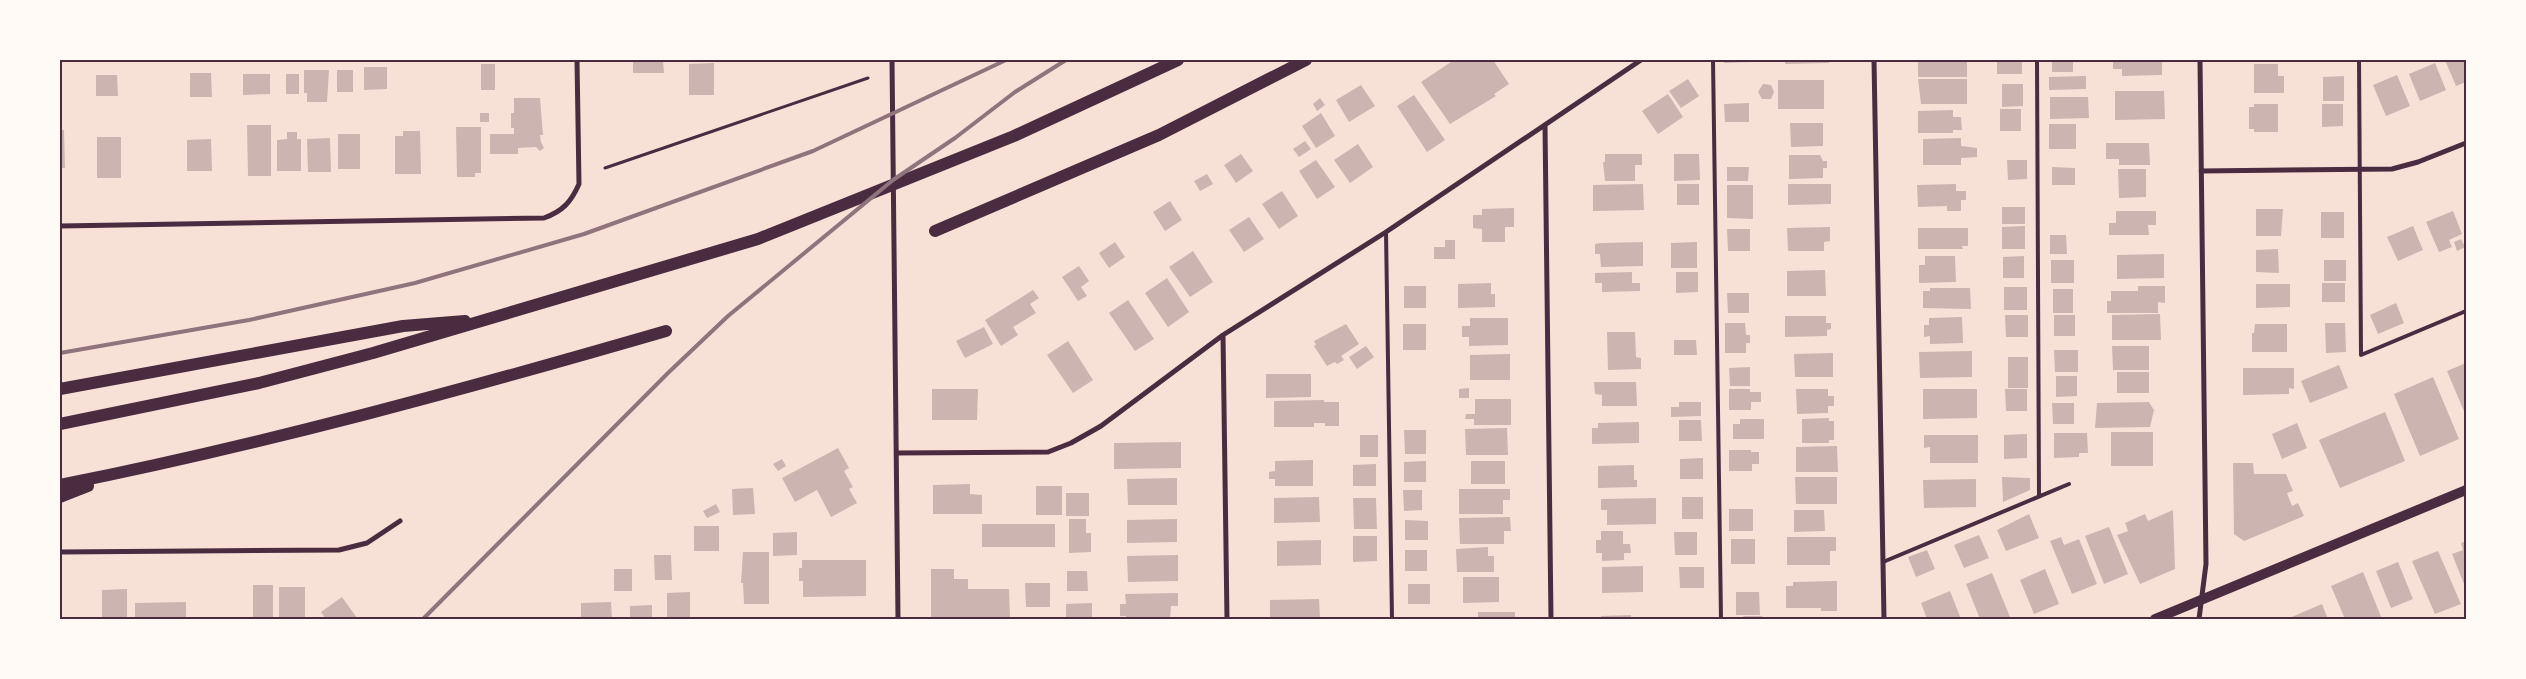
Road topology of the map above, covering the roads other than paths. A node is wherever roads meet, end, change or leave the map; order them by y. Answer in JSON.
{"nodes":[{"id":1,"x":576,"y":60,"type":"edge"},
{"id":2,"x":892,"y":60,"type":"edge"},
{"id":3,"x":1178,"y":60,"type":"edge"},
{"id":4,"x":1306,"y":60,"type":"edge"},
{"id":5,"x":1641,"y":60,"type":"edge"},
{"id":6,"x":1713,"y":60,"type":"edge"},
{"id":7,"x":1874,"y":60,"type":"edge"},
{"id":8,"x":2037,"y":60,"type":"edge"},
{"id":9,"x":2200,"y":60,"type":"edge"},
{"id":10,"x":2359,"y":60,"type":"edge"},
{"id":11,"x":1545,"y":125,"type":"junction"},
{"id":12,"x":2466,"y":143,"type":"edge"},
{"id":13,"x":2359,"y":170,"type":"junction"},
{"id":14,"x":2201,"y":171,"type":"junction"},
{"id":15,"x":60,"y":226,"type":"edge"},
{"id":16,"x":935,"y":231,"type":"dead end"},
{"id":17,"x":1386,"y":232,"type":"junction"},
{"id":18,"x":2466,"y":311,"type":"edge"},
{"id":19,"x":493,"y":318,"type":"junction"},
{"id":20,"x":666,"y":331,"type":"dead end"},
{"id":21,"x":1223,"y":334,"type":"junction"},
{"id":22,"x":60,"y":390,"type":"edge"},
{"id":23,"x":60,"y":424,"type":"edge"},
{"id":24,"x":896,"y":453,"type":"junction"},
{"id":25,"x":118,"y":474,"type":"junction"},
{"id":26,"x":2069,"y":484,"type":"dead end"},
{"id":27,"x":60,"y":485,"type":"edge"},
{"id":28,"x":2466,"y":490,"type":"edge"},
{"id":29,"x":2039,"y":496,"type":"junction"},
{"id":30,"x":60,"y":497,"type":"edge"},
{"id":31,"x":400,"y":521,"type":"dead end"},
{"id":32,"x":60,"y":552,"type":"edge"},
{"id":33,"x":1883,"y":562,"type":"junction"},
{"id":34,"x":2202,"y":598,"type":"junction"},
{"id":35,"x":898,"y":619,"type":"edge"},
{"id":36,"x":1227,"y":619,"type":"edge"},
{"id":37,"x":1392,"y":619,"type":"edge"},
{"id":38,"x":1551,"y":619,"type":"edge"},
{"id":39,"x":1720,"y":619,"type":"edge"},
{"id":40,"x":1884,"y":619,"type":"edge"},
{"id":41,"x":2155,"y":619,"type":"edge"},
{"id":42,"x":2199,"y":619,"type":"edge"}],
"edges":[{"from":1,"to":15,"type":"street"},
{"from":2,"to":24,"type":"street"},
{"from":3,"to":19,"type":"main road"},
{"from":4,"to":16,"type":"main road"},
{"from":5,"to":11,"type":"street"},
{"from":6,"to":39,"type":"lane"},
{"from":7,"to":33,"type":"street"},
{"from":8,"to":29,"type":"lane"},
{"from":9,"to":14,"type":"street"},
{"from":10,"to":13,"type":"lane"},
{"from":11,"to":17,"type":"street"},
{"from":11,"to":38,"type":"street"},
{"from":12,"to":13,"type":"street"},
{"from":13,"to":14,"type":"street"},
{"from":13,"to":18,"type":"lane"},
{"from":14,"to":34,"type":"street"},
{"from":17,"to":21,"type":"street"},
{"from":17,"to":37,"type":"lane"},
{"from":19,"to":22,"type":"main road"},
{"from":19,"to":23,"type":"main road"},
{"from":20,"to":25,"type":"main road"},
{"from":21,"to":24,"type":"street"},
{"from":21,"to":36,"type":"street"},
{"from":24,"to":35,"type":"street"},
{"from":25,"to":27,"type":"main road"},
{"from":25,"to":30,"type":"main road"},
{"from":26,"to":29,"type":"lane"},
{"from":28,"to":34,"type":"main road"},
{"from":29,"to":33,"type":"lane"},
{"from":31,"to":32,"type":"street"},
{"from":33,"to":40,"type":"street"},
{"from":34,"to":41,"type":"main road"},
{"from":34,"to":42,"type":"street"}]}
